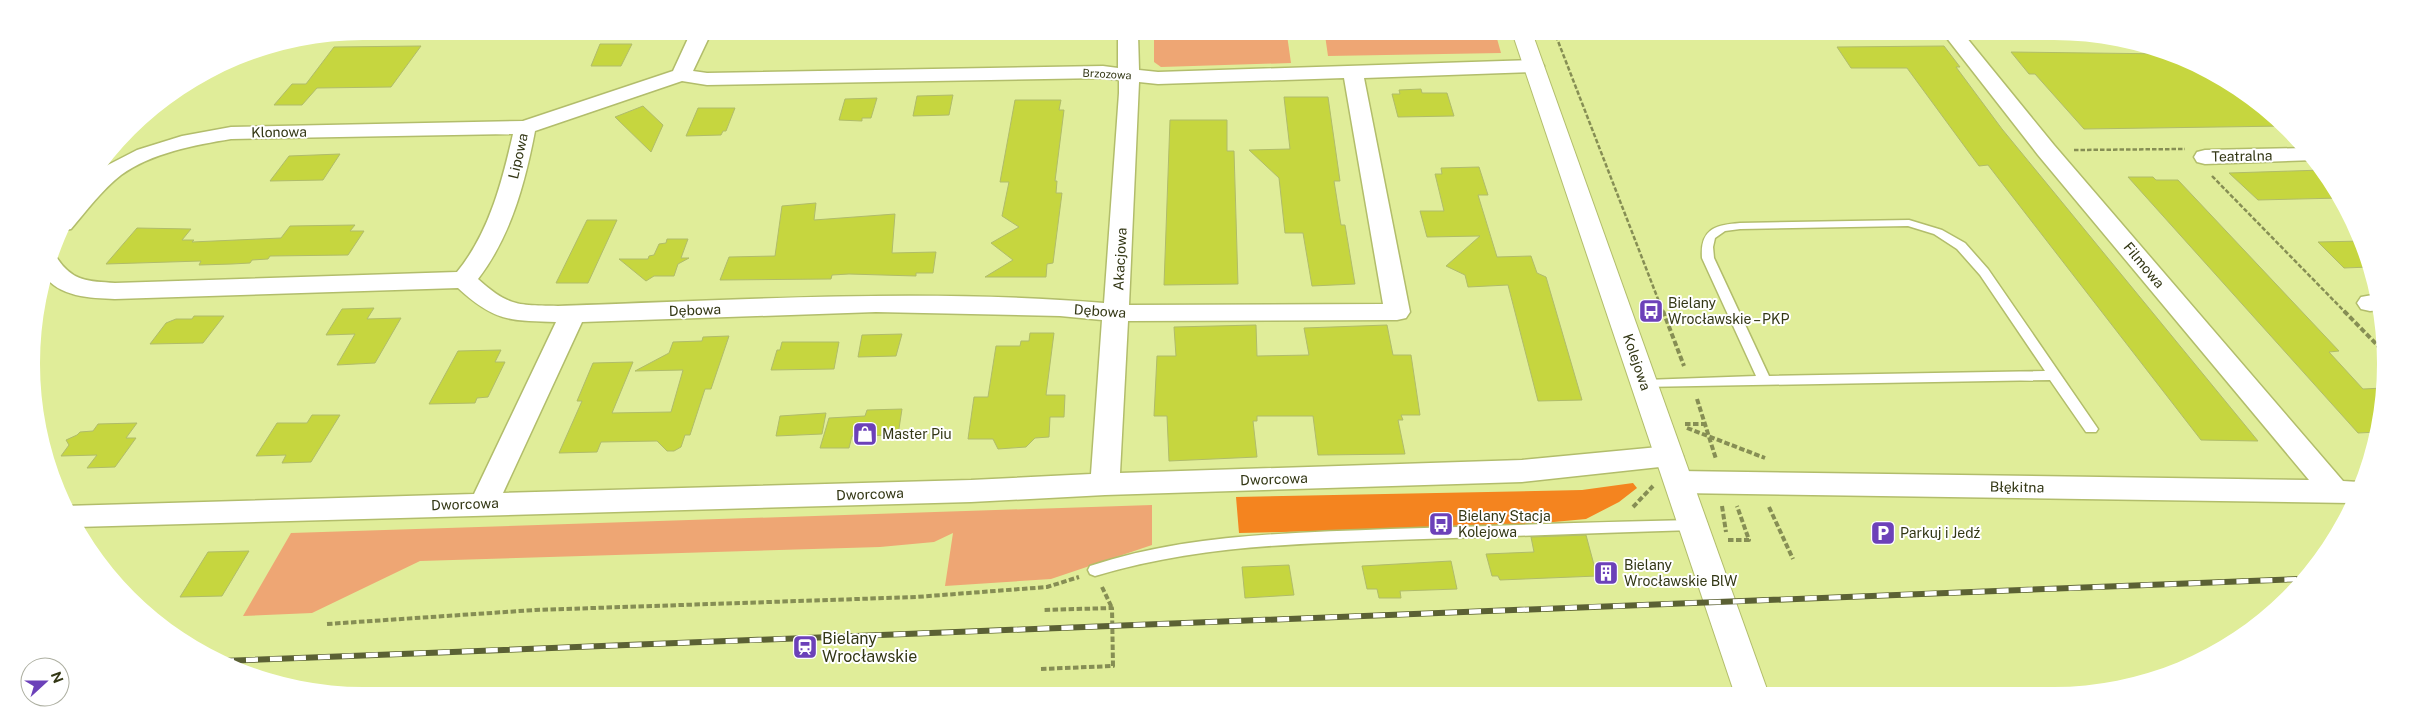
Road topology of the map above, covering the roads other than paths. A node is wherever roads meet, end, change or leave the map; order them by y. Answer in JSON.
{"nodes":[{"id":1,"x":697,"y":40,"type":"edge"},
{"id":2,"x":1128,"y":40,"type":"edge"},
{"id":3,"x":1525,"y":40,"type":"edge"},
{"id":4,"x":1958,"y":40,"type":"edge"},
{"id":5,"x":1534,"y":66,"type":"junction"},
{"id":6,"x":1353,"y":71,"type":"junction"},
{"id":7,"x":681,"y":74,"type":"junction"},
{"id":8,"x":1129,"y":74,"type":"junction"},
{"id":9,"x":525,"y":126,"type":"junction"},
{"id":10,"x":2301,"y":155,"type":"edge"},
{"id":11,"x":2200,"y":160,"type":"road end"},
{"id":12,"x":86,"y":198,"type":"edge"},
{"id":13,"x":54,"y":272,"type":"edge"},
{"id":14,"x":464,"y":280,"type":"junction"},
{"id":15,"x":1116,"y":313,"type":"junction"},
{"id":16,"x":565,"y":314,"type":"junction"},
{"id":17,"x":2054,"y":375,"type":"junction"},
{"id":18,"x":1764,"y":379,"type":"junction"},
{"id":19,"x":1645,"y":384,"type":"junction"},
{"id":20,"x":2091,"y":429,"type":"dead end"},
{"id":21,"x":1668,"y":473,"type":"junction"},
{"id":22,"x":1105,"y":484,"type":"junction"},
{"id":23,"x":2345,"y":491,"type":"edge"},
{"id":24,"x":484,"y":503,"type":"junction"},
{"id":25,"x":78,"y":516,"type":"edge"},
{"id":26,"x":1693,"y":525,"type":"junction"},
{"id":27,"x":1095,"y":570,"type":"road end"},
{"id":28,"x":1750,"y":687,"type":"edge"}],
"edges":[{"from":1,"to":7,"type":"street"},
{"from":2,"to":8,"type":"street","name":"Akacjowa"},
{"from":3,"to":5,"type":"street","name":"Kolejowa"},
{"from":4,"to":23,"type":"street","name":"Filmowa"},
{"from":5,"to":6,"type":"street","name":"Brzozowa"},
{"from":5,"to":19,"type":"street","name":"Kolejowa"},
{"from":6,"to":8,"type":"street","name":"Brzozowa"},
{"from":6,"to":15,"type":"street","name":"Dębowa"},
{"from":7,"to":8,"type":"street","name":"Brzozowa"},
{"from":7,"to":9,"type":"street","name":"Lipowa"},
{"from":8,"to":15,"type":"street","name":"Akacjowa"},
{"from":9,"to":12,"type":"street","name":"Klonowa"},
{"from":9,"to":14,"type":"street","name":"Lipowa"},
{"from":10,"to":11,"type":"street","name":"Teatralna"},
{"from":13,"to":14,"type":"street"},
{"from":14,"to":16,"type":"street"},
{"from":15,"to":16,"type":"street","name":"Dębowa"},
{"from":15,"to":22,"type":"street","name":"Akacjowa"},
{"from":16,"to":24,"type":"street"},
{"from":17,"to":18,"type":"lane"},
{"from":17,"to":18,"type":"lane"},
{"from":17,"to":20,"type":"lane"},
{"from":18,"to":19,"type":"lane"},
{"from":19,"to":21,"type":"street","name":"Kolejowa"},
{"from":21,"to":22,"type":"street","name":"Dworcowa"},
{"from":21,"to":23,"type":"street","name":"Błękitna"},
{"from":21,"to":26,"type":"street","name":"Kolejowa"},
{"from":22,"to":24,"type":"street","name":"Dworcowa"},
{"from":24,"to":25,"type":"street","name":"Dworcowa"},
{"from":26,"to":27,"type":"lane"},
{"from":26,"to":28,"type":"street","name":"Kolejowa"}]}
